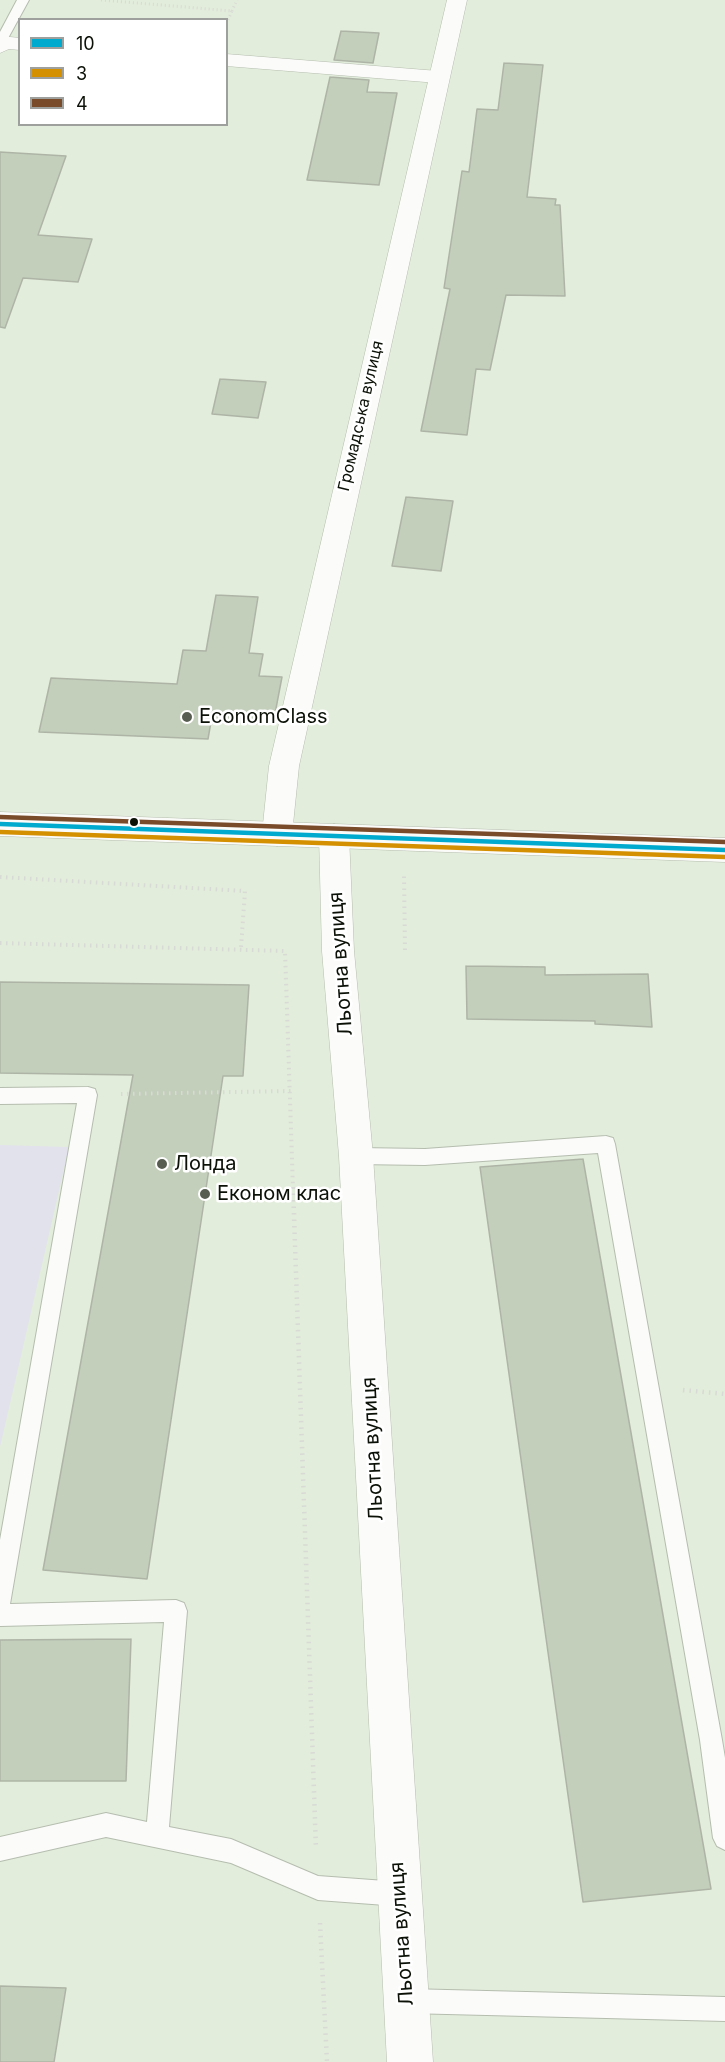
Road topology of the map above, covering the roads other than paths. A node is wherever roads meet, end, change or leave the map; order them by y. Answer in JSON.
{"nodes":[{"id":1,"x":23,"y":0,"type":"edge"},
{"id":2,"x":457,"y":0,"type":"edge"},
{"id":3,"x":5,"y":44,"type":"edge"},
{"id":4,"x":228,"y":60,"type":"edge"},
{"id":5,"x":438,"y":77,"type":"junction"},
{"id":6,"x":0,"y":824,"type":"edge"},
{"id":7,"x":277,"y":834,"type":"junction"},
{"id":8,"x":334,"y":836,"type":"junction"},
{"id":9,"x":725,"y":850,"type":"edge"},
{"id":10,"x":0,"y":1096,"type":"edge"},
{"id":11,"x":356,"y":1156,"type":"junction"},
{"id":12,"x":0,"y":1601,"type":"edge"},
{"id":13,"x":0,"y":1615,"type":"edge"},
{"id":14,"x":157,"y":1836,"type":"junction"},
{"id":15,"x":725,"y":1838,"type":"edge"},
{"id":16,"x":0,"y":1850,"type":"edge"},
{"id":17,"x":399,"y":1894,"type":"junction"},
{"id":18,"x":407,"y":2001,"type":"junction"},
{"id":19,"x":725,"y":2009,"type":"edge"},
{"id":20,"x":410,"y":2062,"type":"edge"}],
"edges":[{"from":1,"to":3,"type":"lane"},
{"from":2,"to":5,"type":"street","name":"Громадська вулиця"},
{"from":4,"to":5,"type":"street"},
{"from":5,"to":7,"type":"street","name":"Громадська вулиця"},
{"from":6,"to":7,"type":"street"},
{"from":7,"to":8,"type":"street"},
{"from":8,"to":9,"type":"street"},
{"from":8,"to":11,"type":"street","name":"Льотна вулиця"},
{"from":10,"to":12,"type":"lane"},
{"from":11,"to":15,"type":"lane"},
{"from":11,"to":17,"type":"street","name":"Льотна вулиця"},
{"from":13,"to":14,"type":"lane"},
{"from":14,"to":16,"type":"lane"},
{"from":14,"to":17,"type":"lane"},
{"from":17,"to":18,"type":"street","name":"Льотна вулиця"},
{"from":18,"to":19,"type":"lane"},
{"from":18,"to":20,"type":"street","name":"Льотна вулиця"}]}
